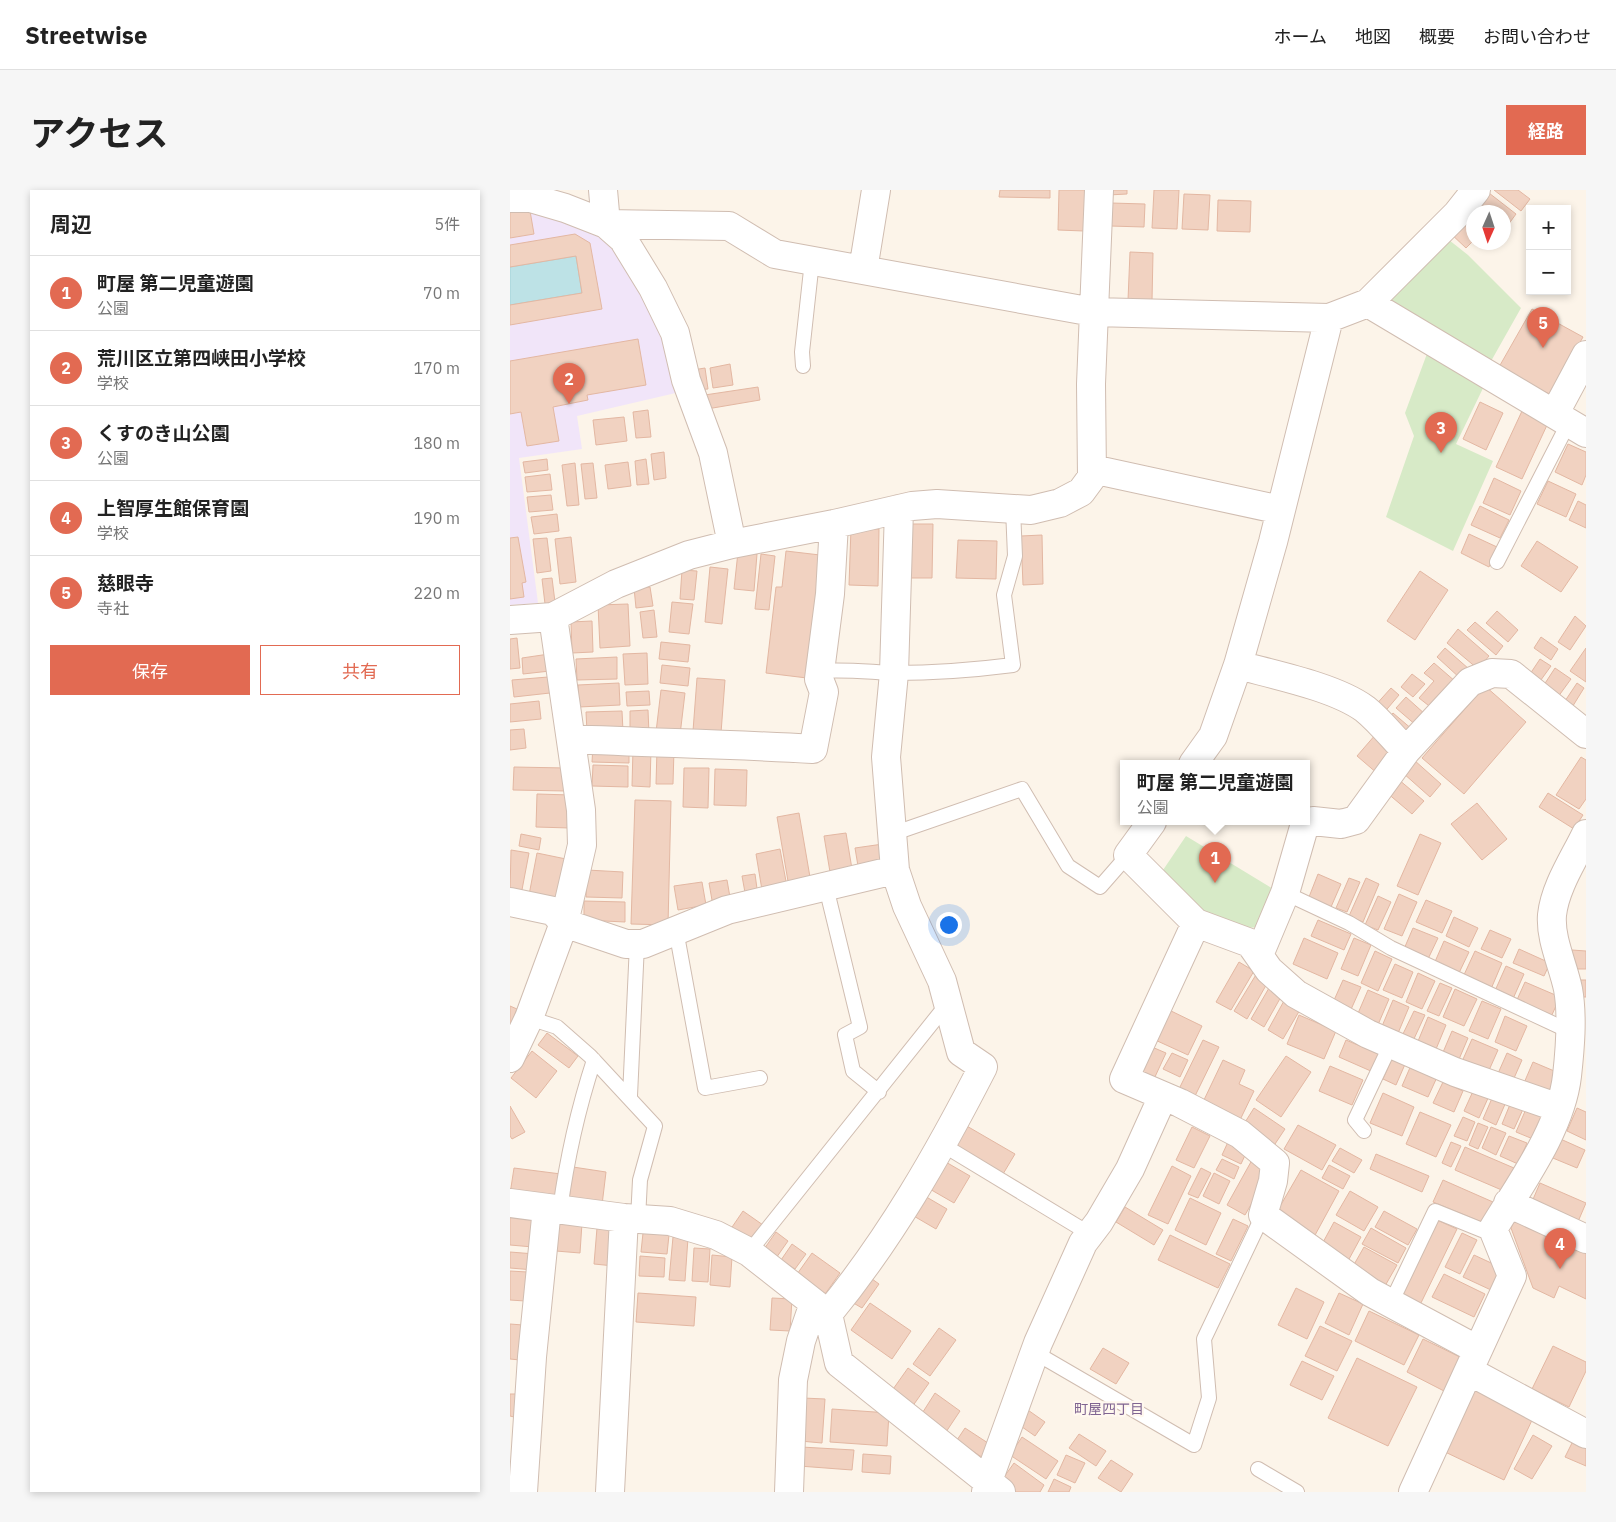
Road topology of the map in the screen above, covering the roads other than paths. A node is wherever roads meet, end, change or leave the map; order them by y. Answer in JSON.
{"nodes":[{"id":1,"x":603,"y":190,"type":"edge"},
{"id":2,"x":876,"y":190,"type":"edge"},
{"id":3,"x":1099,"y":190,"type":"edge"},
{"id":4,"x":1476,"y":190,"type":"edge"},
{"id":5,"x":510,"y":198,"type":"edge"},
{"id":6,"x":606,"y":224,"type":"junction"},
{"id":7,"x":812,"y":261,"type":"junction"},
{"id":8,"x":863,"y":270,"type":"junction"},
{"id":9,"x":1368,"y":303,"type":"junction"},
{"id":10,"x":1093,"y":312,"type":"junction"},
{"id":11,"x":1329,"y":318,"type":"junction"},
{"id":12,"x":1586,"y":355,"type":"edge"},
{"id":13,"x":803,"y":366,"type":"dead end"},
{"id":14,"x":1570,"y":423,"type":"edge"},
{"id":15,"x":1092,"y":469,"type":"junction"},
{"id":16,"x":899,"y":509,"type":"junction"},
{"id":17,"x":1013,"y":509,"type":"junction"},
{"id":18,"x":1281,"y":510,"type":"junction"},
{"id":19,"x":834,"y":524,"type":"junction"},
{"id":20,"x":732,"y":544,"type":"junction"},
{"id":21,"x":1497,"y":562,"type":"dead end"},
{"id":22,"x":553,"y":617,"type":"junction"},
{"id":23,"x":510,"y":620,"type":"edge"},
{"id":24,"x":1238,"y":665,"type":"junction"},
{"id":25,"x":820,"y":671,"type":"junction"},
{"id":26,"x":894,"y":672,"type":"junction"},
{"id":27,"x":1586,"y":734,"type":"edge"},
{"id":28,"x":571,"y":739,"type":"junction"},
{"id":29,"x":1406,"y":751,"type":"junction"},
{"id":30,"x":1196,"y":760,"type":"edge"},
{"id":31,"x":1310,"y":823,"type":"edge"},
{"id":32,"x":1150,"y":825,"type":"edge"},
{"id":33,"x":1308,"y":825,"type":"edge"},
{"id":34,"x":892,"y":834,"type":"junction"},
{"id":35,"x":1586,"y":834,"type":"edge"},
{"id":36,"x":1128,"y":855,"type":"junction"},
{"id":37,"x":895,"y":870,"type":"junction"},
{"id":38,"x":826,"y":887,"type":"junction"},
{"id":39,"x":1285,"y":892,"type":"junction"},
{"id":40,"x":510,"y":902,"type":"edge"},
{"id":41,"x":564,"y":923,"type":"junction"},
{"id":42,"x":1196,"y":923,"type":"junction"},
{"id":43,"x":676,"y":930,"type":"junction"},
{"id":44,"x":637,"y":944,"type":"junction"},
{"id":45,"x":1259,"y":955,"type":"junction"},
{"id":46,"x":948,"y":1003,"type":"junction"},
{"id":47,"x":529,"y":1018,"type":"junction"},
{"id":48,"x":1575,"y":1042,"type":"edge"},
{"id":49,"x":1390,"y":1044,"type":"junction"},
{"id":50,"x":510,"y":1058,"type":"edge"},
{"id":51,"x":594,"y":1060,"type":"junction"},
{"id":52,"x":760,"y":1078,"type":"dead end"},
{"id":53,"x":879,"y":1092,"type":"junction"},
{"id":54,"x":630,"y":1096,"type":"junction"},
{"id":55,"x":1163,"y":1096,"type":"junction"},
{"id":56,"x":1559,"y":1108,"type":"junction"},
{"id":57,"x":1364,"y":1132,"type":"dead end"},
{"id":58,"x":943,"y":1145,"type":"junction"},
{"id":59,"x":510,"y":1203,"type":"edge"},
{"id":60,"x":1508,"y":1204,"type":"junction"},
{"id":61,"x":554,"y":1209,"type":"junction"},
{"id":62,"x":1263,"y":1215,"type":"junction"},
{"id":63,"x":631,"y":1219,"type":"junction"},
{"id":64,"x":1493,"y":1229,"type":"junction"},
{"id":65,"x":1090,"y":1234,"type":"junction"},
{"id":66,"x":1586,"y":1239,"type":"edge"},
{"id":67,"x":749,"y":1252,"type":"junction"},
{"id":68,"x":1391,"y":1303,"type":"junction"},
{"id":69,"x":821,"y":1308,"type":"junction"},
{"id":70,"x":1034,"y":1352,"type":"junction"},
{"id":71,"x":1474,"y":1361,"type":"junction"},
{"id":72,"x":1586,"y":1434,"type":"edge"},
{"id":73,"x":1258,"y":1469,"type":"dead end"},
{"id":74,"x":991,"y":1488,"type":"edge"},
{"id":75,"x":523,"y":1492,"type":"edge"},
{"id":76,"x":610,"y":1492,"type":"edge"},
{"id":77,"x":790,"y":1492,"type":"edge"},
{"id":78,"x":1297,"y":1492,"type":"edge"},
{"id":79,"x":1413,"y":1492,"type":"edge"}],
"edges":[{"from":1,"to":6,"type":"street"},
{"from":2,"to":8,"type":"street"},
{"from":3,"to":10,"type":"street"},
{"from":4,"to":9,"type":"street"},
{"from":5,"to":6,"type":"street"},
{"from":6,"to":7,"type":"street"},
{"from":6,"to":20,"type":"street"},
{"from":7,"to":8,"type":"street"},
{"from":7,"to":13,"type":"lane"},
{"from":8,"to":10,"type":"street"},
{"from":9,"to":11,"type":"street"},
{"from":9,"to":14,"type":"street"},
{"from":10,"to":11,"type":"street"},
{"from":10,"to":15,"type":"street"},
{"from":11,"to":18,"type":"street"},
{"from":12,"to":14,"type":"street"},
{"from":14,"to":21,"type":"lane"},
{"from":15,"to":17,"type":"street"},
{"from":15,"to":18,"type":"street"},
{"from":16,"to":17,"type":"street"},
{"from":16,"to":19,"type":"street"},
{"from":16,"to":26,"type":"street"},
{"from":17,"to":26,"type":"lane"},
{"from":18,"to":24,"type":"street"},
{"from":19,"to":20,"type":"street"},
{"from":19,"to":25,"type":"street"},
{"from":20,"to":22,"type":"street"},
{"from":22,"to":23,"type":"street"},
{"from":22,"to":28,"type":"street"},
{"from":24,"to":29,"type":"street"},
{"from":24,"to":30,"type":"street"},
{"from":25,"to":26,"type":"lane"},
{"from":25,"to":28,"type":"street"},
{"from":26,"to":34,"type":"street"},
{"from":27,"to":29,"type":"street"},
{"from":28,"to":41,"type":"street"},
{"from":29,"to":31,"type":"street"},
{"from":32,"to":36,"type":"street"},
{"from":33,"to":39,"type":"street"},
{"from":34,"to":36,"type":"lane"},
{"from":34,"to":37,"type":"street"},
{"from":35,"to":48,"type":"street"},
{"from":36,"to":42,"type":"street"},
{"from":37,"to":38,"type":"street"},
{"from":37,"to":46,"type":"street"},
{"from":38,"to":43,"type":"street"},
{"from":38,"to":53,"type":"lane"},
{"from":39,"to":45,"type":"street"},
{"from":39,"to":48,"type":"lane"},
{"from":40,"to":41,"type":"street"},
{"from":41,"to":44,"type":"street"},
{"from":41,"to":47,"type":"street"},
{"from":42,"to":45,"type":"street"},
{"from":42,"to":55,"type":"street"},
{"from":43,"to":44,"type":"street"},
{"from":43,"to":52,"type":"lane"},
{"from":44,"to":54,"type":"lane"},
{"from":45,"to":49,"type":"street"},
{"from":46,"to":53,"type":"lane"},
{"from":46,"to":58,"type":"street"},
{"from":47,"to":50,"type":"street"},
{"from":47,"to":51,"type":"lane"},
{"from":48,"to":56,"type":"street"},
{"from":49,"to":56,"type":"street"},
{"from":49,"to":57,"type":"lane"},
{"from":51,"to":54,"type":"lane"},
{"from":51,"to":61,"type":"lane"},
{"from":53,"to":67,"type":"lane"},
{"from":54,"to":63,"type":"lane"},
{"from":55,"to":62,"type":"street"},
{"from":55,"to":65,"type":"street"},
{"from":56,"to":60,"type":"street"},
{"from":58,"to":65,"type":"lane"},
{"from":58,"to":69,"type":"street"},
{"from":59,"to":61,"type":"street"},
{"from":60,"to":64,"type":"street"},
{"from":60,"to":66,"type":"street"},
{"from":61,"to":63,"type":"street"},
{"from":61,"to":75,"type":"street"},
{"from":62,"to":68,"type":"street"},
{"from":62,"to":70,"type":"lane"},
{"from":63,"to":67,"type":"street"},
{"from":63,"to":76,"type":"street"},
{"from":64,"to":68,"type":"lane"},
{"from":64,"to":71,"type":"street"},
{"from":65,"to":70,"type":"street"},
{"from":67,"to":69,"type":"street"},
{"from":68,"to":71,"type":"street"},
{"from":69,"to":74,"type":"street"},
{"from":69,"to":77,"type":"street"},
{"from":70,"to":74,"type":"street"},
{"from":71,"to":72,"type":"street"},
{"from":71,"to":79,"type":"street"},
{"from":73,"to":78,"type":"lane"}]}
